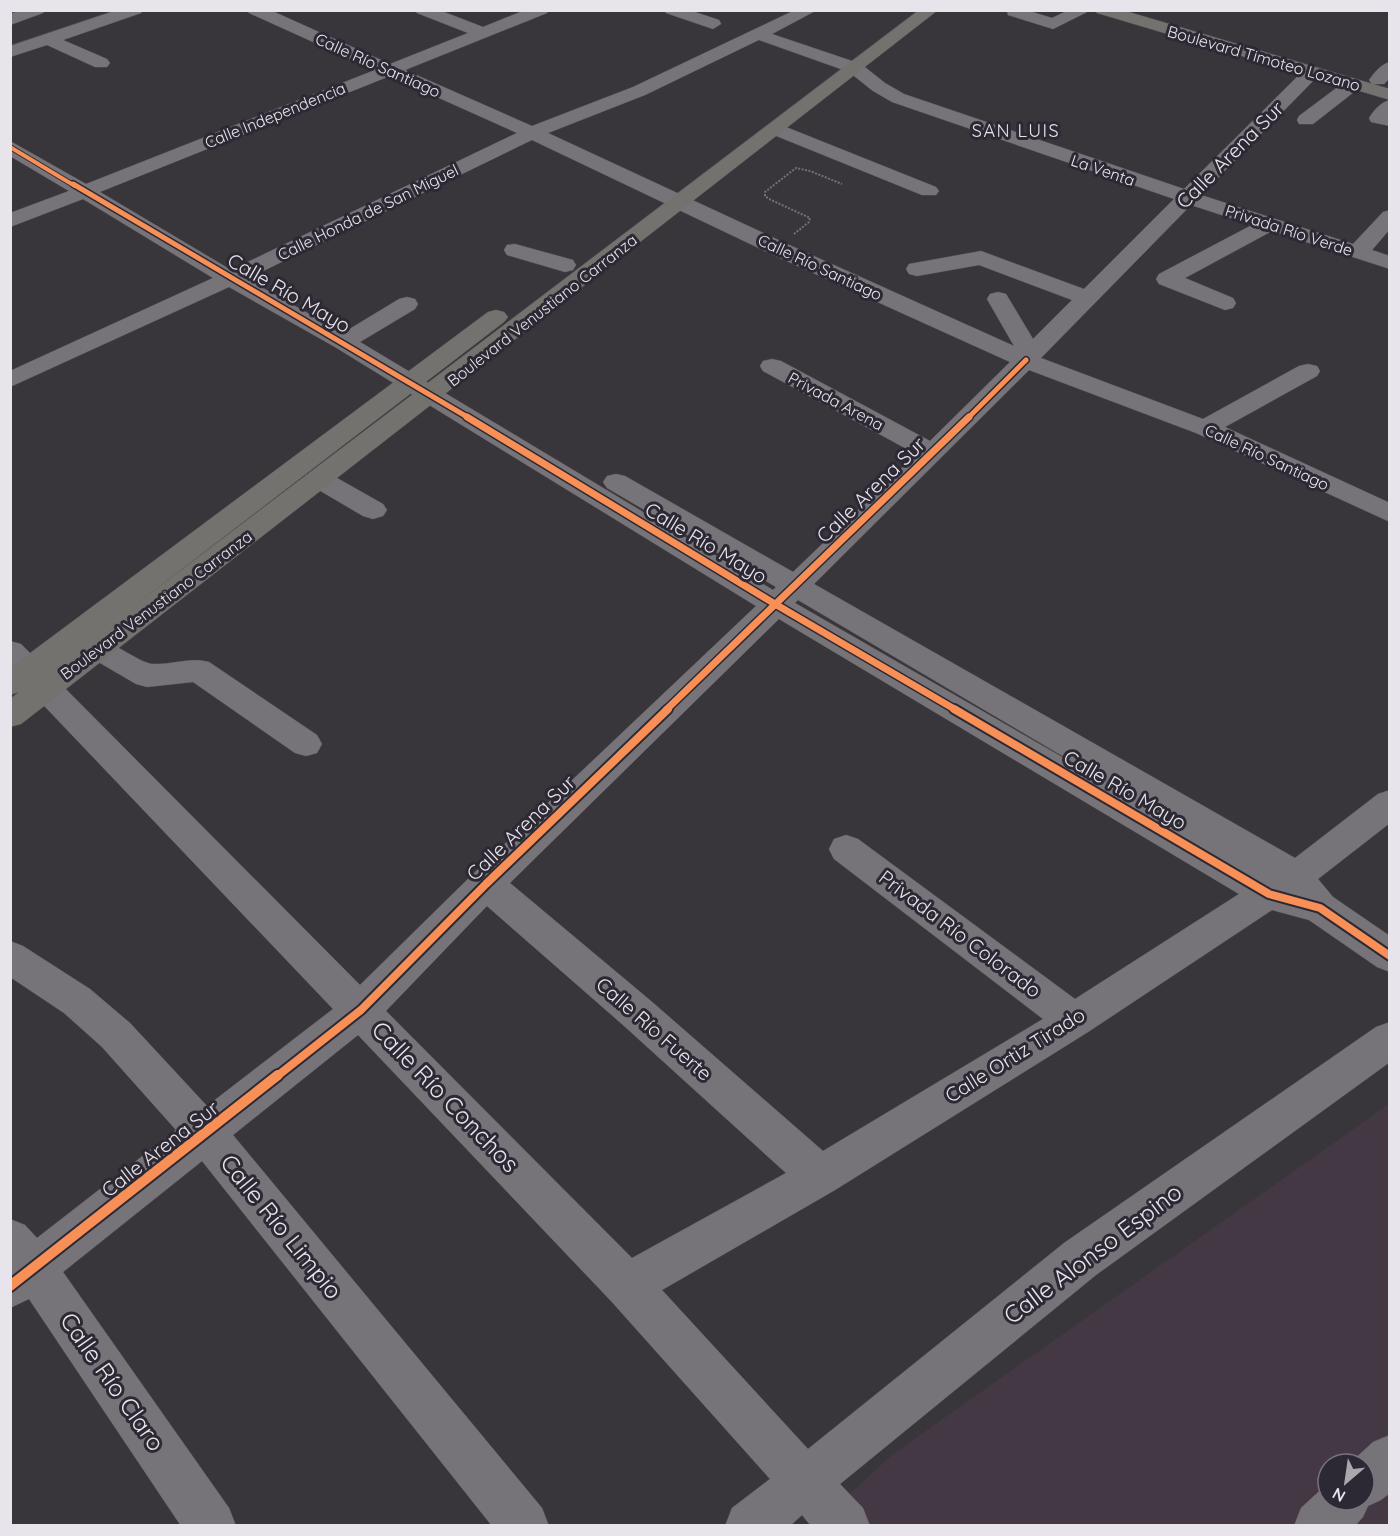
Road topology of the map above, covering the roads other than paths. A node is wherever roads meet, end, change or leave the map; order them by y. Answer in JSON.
{"nodes":[{"id":1,"x":37,"y":10,"type":"edge"},
{"id":2,"x":135,"y":10,"type":"edge"},
{"id":3,"x":255,"y":10,"type":"edge"},
{"id":4,"x":423,"y":10,"type":"edge"},
{"id":5,"x":541,"y":10,"type":"edge"},
{"id":6,"x":672,"y":10,"type":"edge"},
{"id":7,"x":795,"y":10,"type":"edge"},
{"id":8,"x":809,"y":10,"type":"edge"},
{"id":9,"x":905,"y":10,"type":"edge"},
{"id":10,"x":930,"y":10,"type":"edge"},
{"id":11,"x":1016,"y":10,"type":"edge"},
{"id":12,"x":1083,"y":10,"type":"edge"},
{"id":13,"x":1103,"y":10,"type":"edge"},
{"id":14,"x":1139,"y":10,"type":"edge"},
{"id":15,"x":10,"y":20,"type":"edge"},
{"id":16,"x":713,"y":24,"type":"dead end"},
{"id":17,"x":10,"y":31,"type":"edge"},
{"id":18,"x":483,"y":33,"type":"junction"},
{"id":19,"x":759,"y":35,"type":"junction"},
{"id":20,"x":43,"y":41,"type":"junction"},
{"id":21,"x":10,"y":52,"type":"edge"},
{"id":22,"x":101,"y":63,"type":"dead end"},
{"id":23,"x":846,"y":65,"type":"junction"},
{"id":24,"x":388,"y":70,"type":"junction"},
{"id":25,"x":1312,"y":72,"type":"junction"},
{"id":26,"x":1386,"y":77,"type":"edge"},
{"id":27,"x":1353,"y":84,"type":"junction"},
{"id":28,"x":1389,"y":95,"type":"edge"},
{"id":29,"x":1389,"y":105,"type":"edge"},
{"id":30,"x":596,"y":106,"type":"junction"},
{"id":31,"x":1306,"y":120,"type":"dead end"},
{"id":32,"x":1389,"y":121,"type":"edge"},
{"id":33,"x":780,"y":126,"type":"junction"},
{"id":34,"x":532,"y":133,"type":"junction"},
{"id":35,"x":10,"y":135,"type":"edge"},
{"id":36,"x":825,"y":140,"type":"dead end"},
{"id":37,"x":10,"y":147,"type":"edge"},
{"id":38,"x":91,"y":188,"type":"junction"},
{"id":39,"x":929,"y":191,"type":"dead end"},
{"id":40,"x":1188,"y":196,"type":"junction"},
{"id":41,"x":672,"y":197,"type":"junction"},
{"id":42,"x":636,"y":212,"type":"dead end"},
{"id":43,"x":1389,"y":216,"type":"edge"},
{"id":44,"x":10,"y":221,"type":"edge"},
{"id":45,"x":1271,"y":223,"type":"junction"},
{"id":46,"x":515,"y":250,"type":"dead end"},
{"id":47,"x":583,"y":251,"type":"dead end"},
{"id":48,"x":1358,"y":252,"type":"junction"},
{"id":49,"x":1389,"y":263,"type":"edge"},
{"id":50,"x":565,"y":265,"type":"junction"},
{"id":51,"x":917,"y":269,"type":"dead end"},
{"id":52,"x":239,"y":274,"type":"junction"},
{"id":53,"x":547,"y":278,"type":"dead end"},
{"id":54,"x":1088,"y":297,"type":"junction"},
{"id":55,"x":998,"y":299,"type":"dead end"},
{"id":56,"x":1225,"y":303,"type":"dead end"},
{"id":57,"x":407,"y":304,"type":"dead end"},
{"id":58,"x":511,"y":305,"type":"dead end"},
{"id":59,"x":353,"y":337,"type":"junction"},
{"id":60,"x":1029,"y":357,"type":"junction"},
{"id":61,"x":772,"y":366,"type":"dead end"},
{"id":62,"x":1308,"y":371,"type":"dead end"},
{"id":63,"x":10,"y":380,"type":"edge"},
{"id":64,"x":428,"y":383,"type":"junction"},
{"id":65,"x":1205,"y":428,"type":"junction"},
{"id":66,"x":933,"y":453,"type":"junction"},
{"id":67,"x":321,"y":480,"type":"junction"},
{"id":68,"x":374,"y":510,"type":"dead end"},
{"id":69,"x":1389,"y":514,"type":"edge"},
{"id":70,"x":785,"y":595,"type":"junction"},
{"id":71,"x":99,"y":649,"type":"junction"},
{"id":72,"x":24,"y":673,"type":"edge"},
{"id":73,"x":10,"y":717,"type":"edge"},
{"id":74,"x":306,"y":744,"type":"dead end"},
{"id":75,"x":1389,"y":803,"type":"edge"},
{"id":76,"x":846,"y":849,"type":"dead end"},
{"id":77,"x":486,"y":884,"type":"junction"},
{"id":78,"x":1282,"y":885,"type":"junction"},
{"id":79,"x":1389,"y":956,"type":"edge"},
{"id":80,"x":10,"y":957,"type":"edge"},
{"id":81,"x":361,"y":1010,"type":"junction"},
{"id":82,"x":1074,"y":1020,"type":"junction"},
{"id":83,"x":1389,"y":1039,"type":"edge"},
{"id":84,"x":206,"y":1134,"type":"junction"},
{"id":85,"x":820,"y":1176,"type":"junction"},
{"id":86,"x":18,"y":1265,"type":"edge"},
{"id":87,"x":627,"y":1285,"type":"junction"},
{"id":88,"x":1389,"y":1459,"type":"edge"},
{"id":89,"x":1376,"y":1471,"type":"edge"},
{"id":90,"x":805,"y":1479,"type":"junction"},
{"id":91,"x":1334,"y":1512,"type":"edge"},
{"id":92,"x":211,"y":1526,"type":"edge"},
{"id":93,"x":524,"y":1526,"type":"edge"},
{"id":94,"x":750,"y":1526,"type":"edge"},
{"id":95,"x":845,"y":1526,"type":"edge"},
{"id":96,"x":1319,"y":1526,"type":"edge"}],
"edges":[{"from":1,"to":15,"type":"street"},
{"from":2,"to":20,"type":"street"},
{"from":3,"to":24,"type":"street","name":"Calle Río Santiago"},
{"from":4,"to":18,"type":"street"},
{"from":5,"to":18,"type":"street","name":"Calle Independencia"},
{"from":6,"to":16,"type":"street"},
{"from":7,"to":30,"type":"street","name":"Calle Honda de San Miguel"},
{"from":8,"to":19,"type":"street","name":"Calle Honda de San Miguel"},
{"from":9,"to":23,"type":"main road","name":"Boulevard Venustiano Carranza"},
{"from":10,"to":23,"type":"main road","name":"Boulevard Venustiano Carranza"},
{"from":11,"to":12,"type":"street"},
{"from":13,"to":25,"type":"main road","name":"Boulevard Timoteo Lozano"},
{"from":14,"to":26,"type":"main road","name":"Boulevard Timoteo Lozano"},
{"from":17,"to":20,"type":"street"},
{"from":18,"to":24,"type":"street","name":"Calle Independencia"},
{"from":19,"to":23,"type":"street","name":"La Venta"},
{"from":19,"to":30,"type":"street","name":"Calle Honda de San Miguel"},
{"from":20,"to":21,"type":"street"},
{"from":20,"to":22,"type":"street"},
{"from":23,"to":33,"type":"main road","name":"Boulevard Venustiano Carranza"},
{"from":23,"to":40,"type":"street","name":"La Venta"},
{"from":23,"to":41,"type":"main road","name":"Boulevard Venustiano Carranza"},
{"from":24,"to":34,"type":"street","name":"Calle Río Santiago"},
{"from":24,"to":38,"type":"street","name":"Calle Independencia"},
{"from":25,"to":27,"type":"main road","name":"Boulevard Timoteo Lozano"},
{"from":25,"to":40,"type":"street","name":"Calle Arena Sur"},
{"from":27,"to":28,"type":"main road","name":"Boulevard Timoteo Lozano"},
{"from":27,"to":31,"type":"street"},
{"from":29,"to":32,"type":"street"},
{"from":30,"to":34,"type":"street","name":"Calle Honda de San Miguel"},
{"from":33,"to":36,"type":"street"},
{"from":33,"to":39,"type":"street"},
{"from":33,"to":41,"type":"main road","name":"Boulevard Venustiano Carranza"},
{"from":34,"to":41,"type":"street","name":"Calle Río Santiago"},
{"from":34,"to":52,"type":"street","name":"Calle Honda de San Miguel"},
{"from":35,"to":38,"type":"street","name":"Calle Río Mayo"},
{"from":37,"to":38,"type":"street","name":"Calle Río Mayo"},
{"from":38,"to":44,"type":"street","name":"Calle Independencia"},
{"from":38,"to":52,"type":"street","name":"Calle Río Mayo"},
{"from":40,"to":45,"type":"street","name":"Privada Río Verde"},
{"from":40,"to":54,"type":"street","name":"Calle Arena Sur"},
{"from":41,"to":42,"type":"main road","name":"Boulevard Venustiano Carranza"},
{"from":41,"to":60,"type":"street","name":"Calle Río Santiago"},
{"from":41,"to":64,"type":"main road","name":"Boulevard Venustiano Carranza"},
{"from":43,"to":48,"type":"street"},
{"from":45,"to":48,"type":"street","name":"Privada Río Verde"},
{"from":45,"to":56,"type":"street"},
{"from":46,"to":50,"type":"street"},
{"from":47,"to":50,"type":"main road","name":"Boulevard Venustiano Carranza"},
{"from":48,"to":49,"type":"street","name":"Privada Río Verde"},
{"from":50,"to":53,"type":"main road","name":"Boulevard Venustiano Carranza"},
{"from":51,"to":54,"type":"street"},
{"from":52,"to":59,"type":"street","name":"Calle Río Mayo"},
{"from":52,"to":63,"type":"street","name":"Calle Honda de San Miguel"},
{"from":54,"to":60,"type":"street","name":"Calle Arena Sur"},
{"from":55,"to":60,"type":"street"},
{"from":57,"to":59,"type":"street"},
{"from":58,"to":64,"type":"main road","name":"Boulevard Venustiano Carranza"},
{"from":59,"to":64,"type":"street","name":"Calle Río Mayo"},
{"from":60,"to":65,"type":"street","name":"Calle Río Santiago"},
{"from":60,"to":66,"type":"street","name":"Calle Arena Sur"},
{"from":61,"to":66,"type":"street","name":"Privada Arena"},
{"from":62,"to":65,"type":"street"},
{"from":64,"to":67,"type":"main road","name":"Boulevard Venustiano Carranza"},
{"from":64,"to":70,"type":"street","name":"Calle Río Mayo"},
{"from":64,"to":72,"type":"main road","name":"Boulevard Venustiano Carranza"},
{"from":65,"to":69,"type":"street","name":"Calle Río Santiago"},
{"from":66,"to":70,"type":"street","name":"Calle Arena Sur"},
{"from":67,"to":68,"type":"street"},
{"from":67,"to":71,"type":"main road","name":"Boulevard Venustiano Carranza"},
{"from":70,"to":77,"type":"street","name":"Calle Arena Sur"},
{"from":70,"to":78,"type":"street","name":"Calle Río Mayo"},
{"from":71,"to":72,"type":"main road","name":"Boulevard Venustiano Carranza"},
{"from":71,"to":74,"type":"street"},
{"from":72,"to":73,"type":"main road","name":"Boulevard Venustiano Carranza"},
{"from":72,"to":81,"type":"street","name":"Calle Río Conchos"},
{"from":75,"to":78,"type":"street","name":"Calle Ortiz Tirado"},
{"from":76,"to":82,"type":"street","name":"Privada Río Colorado"},
{"from":77,"to":81,"type":"street","name":"Calle Arena Sur"},
{"from":77,"to":85,"type":"street","name":"Calle Río Fuerte"},
{"from":78,"to":79,"type":"street","name":"Calle Río Mayo"},
{"from":78,"to":82,"type":"street","name":"Calle Ortiz Tirado"},
{"from":80,"to":84,"type":"street","name":"Calle Río Limpio"},
{"from":81,"to":84,"type":"street","name":"Calle Arena Sur"},
{"from":81,"to":87,"type":"street","name":"Calle Río Conchos"},
{"from":82,"to":85,"type":"street","name":"Calle Ortiz Tirado"},
{"from":83,"to":90,"type":"street","name":"Calle Alonso Espino"},
{"from":84,"to":86,"type":"street","name":"Calle Arena Sur"},
{"from":84,"to":93,"type":"street","name":"Calle Río Limpio"},
{"from":85,"to":87,"type":"street","name":"Calle Ortiz Tirado"},
{"from":86,"to":92,"type":"street","name":"Calle Río Claro"},
{"from":87,"to":90,"type":"street","name":"Calle Río Conchos"},
{"from":88,"to":89,"type":"street"},
{"from":90,"to":94,"type":"street","name":"Calle Alonso Espino"},
{"from":90,"to":95,"type":"street","name":"Calle Río Conchos"},
{"from":91,"to":96,"type":"street"}]}
